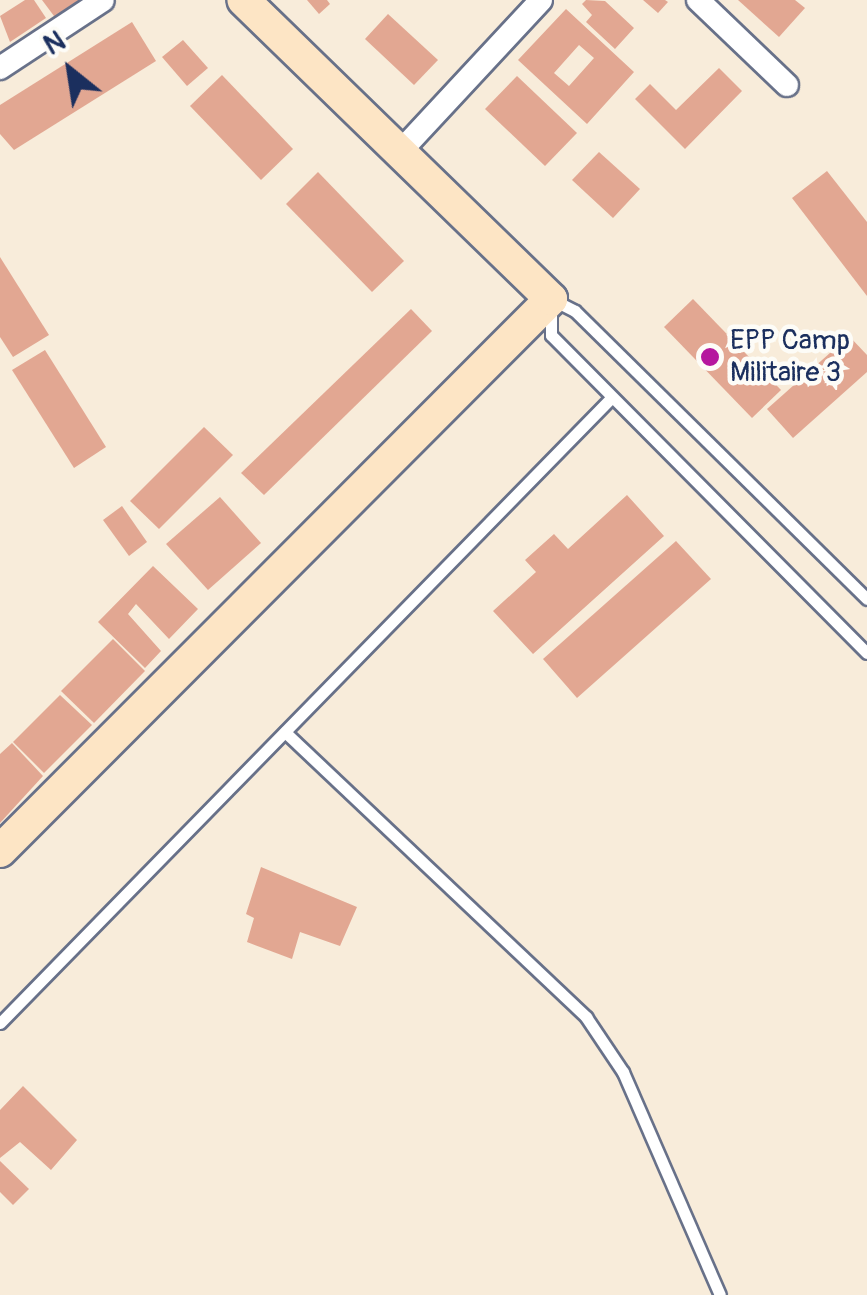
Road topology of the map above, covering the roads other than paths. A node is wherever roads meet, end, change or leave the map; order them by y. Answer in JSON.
{"nodes":[{"id":1,"x":103,"y":0,"type":"edge"},
{"id":2,"x":243,"y":0,"type":"edge"},
{"id":3,"x":541,"y":0,"type":"edge"},
{"id":4,"x":698,"y":0,"type":"edge"},
{"id":5,"x":0,"y":68,"type":"edge"},
{"id":6,"x":788,"y":85,"type":"dead end"},
{"id":7,"x":398,"y":154,"type":"junction"},
{"id":8,"x":551,"y":300,"type":"junction"},
{"id":9,"x":612,"y":397,"type":"junction"},
{"id":10,"x":867,"y":600,"type":"edge"},
{"id":11,"x":867,"y":653,"type":"edge"},
{"id":12,"x":285,"y":732,"type":"junction"},
{"id":13,"x":0,"y":851,"type":"edge"},
{"id":14,"x":0,"y":1023,"type":"edge"},
{"id":15,"x":720,"y":1295,"type":"edge"}],
"edges":[{"from":1,"to":5,"type":"street"},
{"from":2,"to":7,"type":"street"},
{"from":3,"to":7,"type":"street"},
{"from":4,"to":6,"type":"street"},
{"from":7,"to":8,"type":"street"},
{"from":8,"to":9,"type":"lane"},
{"from":8,"to":10,"type":"lane"},
{"from":8,"to":13,"type":"street"},
{"from":9,"to":11,"type":"lane"},
{"from":9,"to":12,"type":"lane"},
{"from":12,"to":14,"type":"lane"},
{"from":12,"to":15,"type":"lane"}]}
